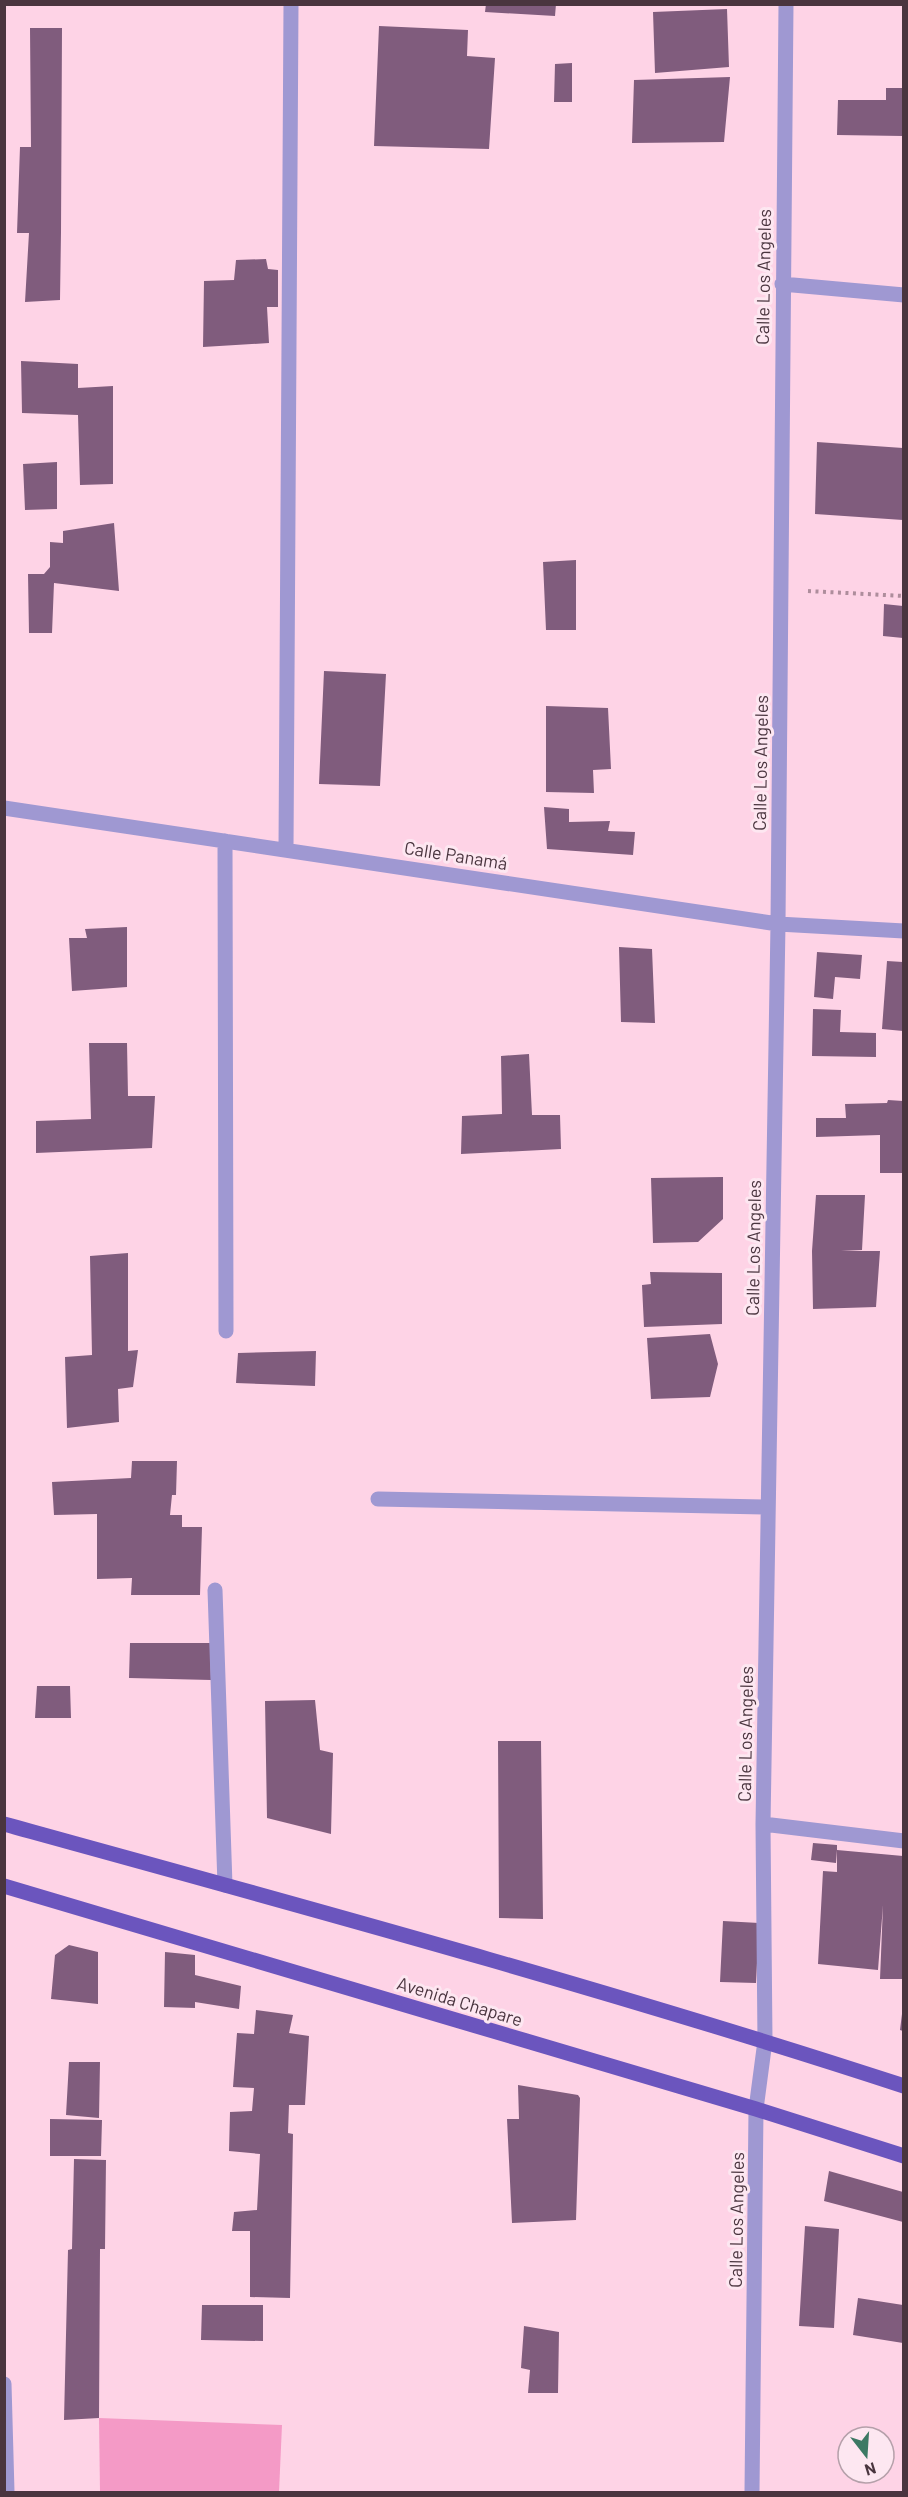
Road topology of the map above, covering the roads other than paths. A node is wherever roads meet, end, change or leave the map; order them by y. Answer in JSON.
{"nodes":[{"id":1,"x":291,"y":4,"type":"edge"},
{"id":2,"x":786,"y":4,"type":"edge"},
{"id":3,"x":782,"y":284,"type":"junction"},
{"id":4,"x":903,"y":295,"type":"edge"},
{"id":5,"x":4,"y":808,"type":"edge"},
{"id":6,"x":225,"y":841,"type":"junction"},
{"id":7,"x":286,"y":849,"type":"junction"},
{"id":8,"x":778,"y":924,"type":"junction"},
{"id":9,"x":903,"y":932,"type":"edge"},
{"id":10,"x":226,"y":1331,"type":"dead end"},
{"id":11,"x":378,"y":1499,"type":"dead end"},
{"id":12,"x":768,"y":1507,"type":"junction"},
{"id":13,"x":215,"y":1590,"type":"dead end"},
{"id":14,"x":4,"y":1824,"type":"edge"},
{"id":15,"x":763,"y":1824,"type":"junction"},
{"id":16,"x":903,"y":1841,"type":"edge"},
{"id":17,"x":225,"y":1885,"type":"junction"},
{"id":18,"x":4,"y":1886,"type":"edge"},
{"id":19,"x":765,"y":2041,"type":"junction"},
{"id":20,"x":903,"y":2086,"type":"edge"},
{"id":21,"x":756,"y":2109,"type":"junction"},
{"id":22,"x":903,"y":2156,"type":"edge"},
{"id":23,"x":4,"y":2384,"type":"edge"},
{"id":24,"x":8,"y":2493,"type":"edge"},
{"id":25,"x":752,"y":2493,"type":"edge"}],
"edges":[{"from":1,"to":7,"type":"street"},
{"from":2,"to":3,"type":"street","name":"Calle Los Angeles"},
{"from":3,"to":4,"type":"street"},
{"from":3,"to":8,"type":"street","name":"Calle Los Angeles"},
{"from":5,"to":6,"type":"street","name":"Calle Panamá"},
{"from":6,"to":7,"type":"street","name":"Calle Panamá"},
{"from":6,"to":10,"type":"street"},
{"from":7,"to":8,"type":"street","name":"Calle Panamá"},
{"from":8,"to":9,"type":"street","name":"Calle Panamá"},
{"from":8,"to":12,"type":"street","name":"Calle Los Angeles"},
{"from":11,"to":12,"type":"street"},
{"from":12,"to":15,"type":"street","name":"Calle Los Angeles"},
{"from":13,"to":17,"type":"street"},
{"from":14,"to":17,"type":"main road"},
{"from":15,"to":16,"type":"street"},
{"from":15,"to":19,"type":"street","name":"Calle Los Angeles"},
{"from":17,"to":19,"type":"main road"},
{"from":18,"to":21,"type":"main road","name":"Avenida Chapare"},
{"from":19,"to":20,"type":"main road"},
{"from":19,"to":21,"type":"street","name":"Calle Los Angeles"},
{"from":21,"to":22,"type":"main road","name":"Avenida Chapare"},
{"from":21,"to":25,"type":"street","name":"Calle Los Angeles"},
{"from":23,"to":24,"type":"street"}]}
